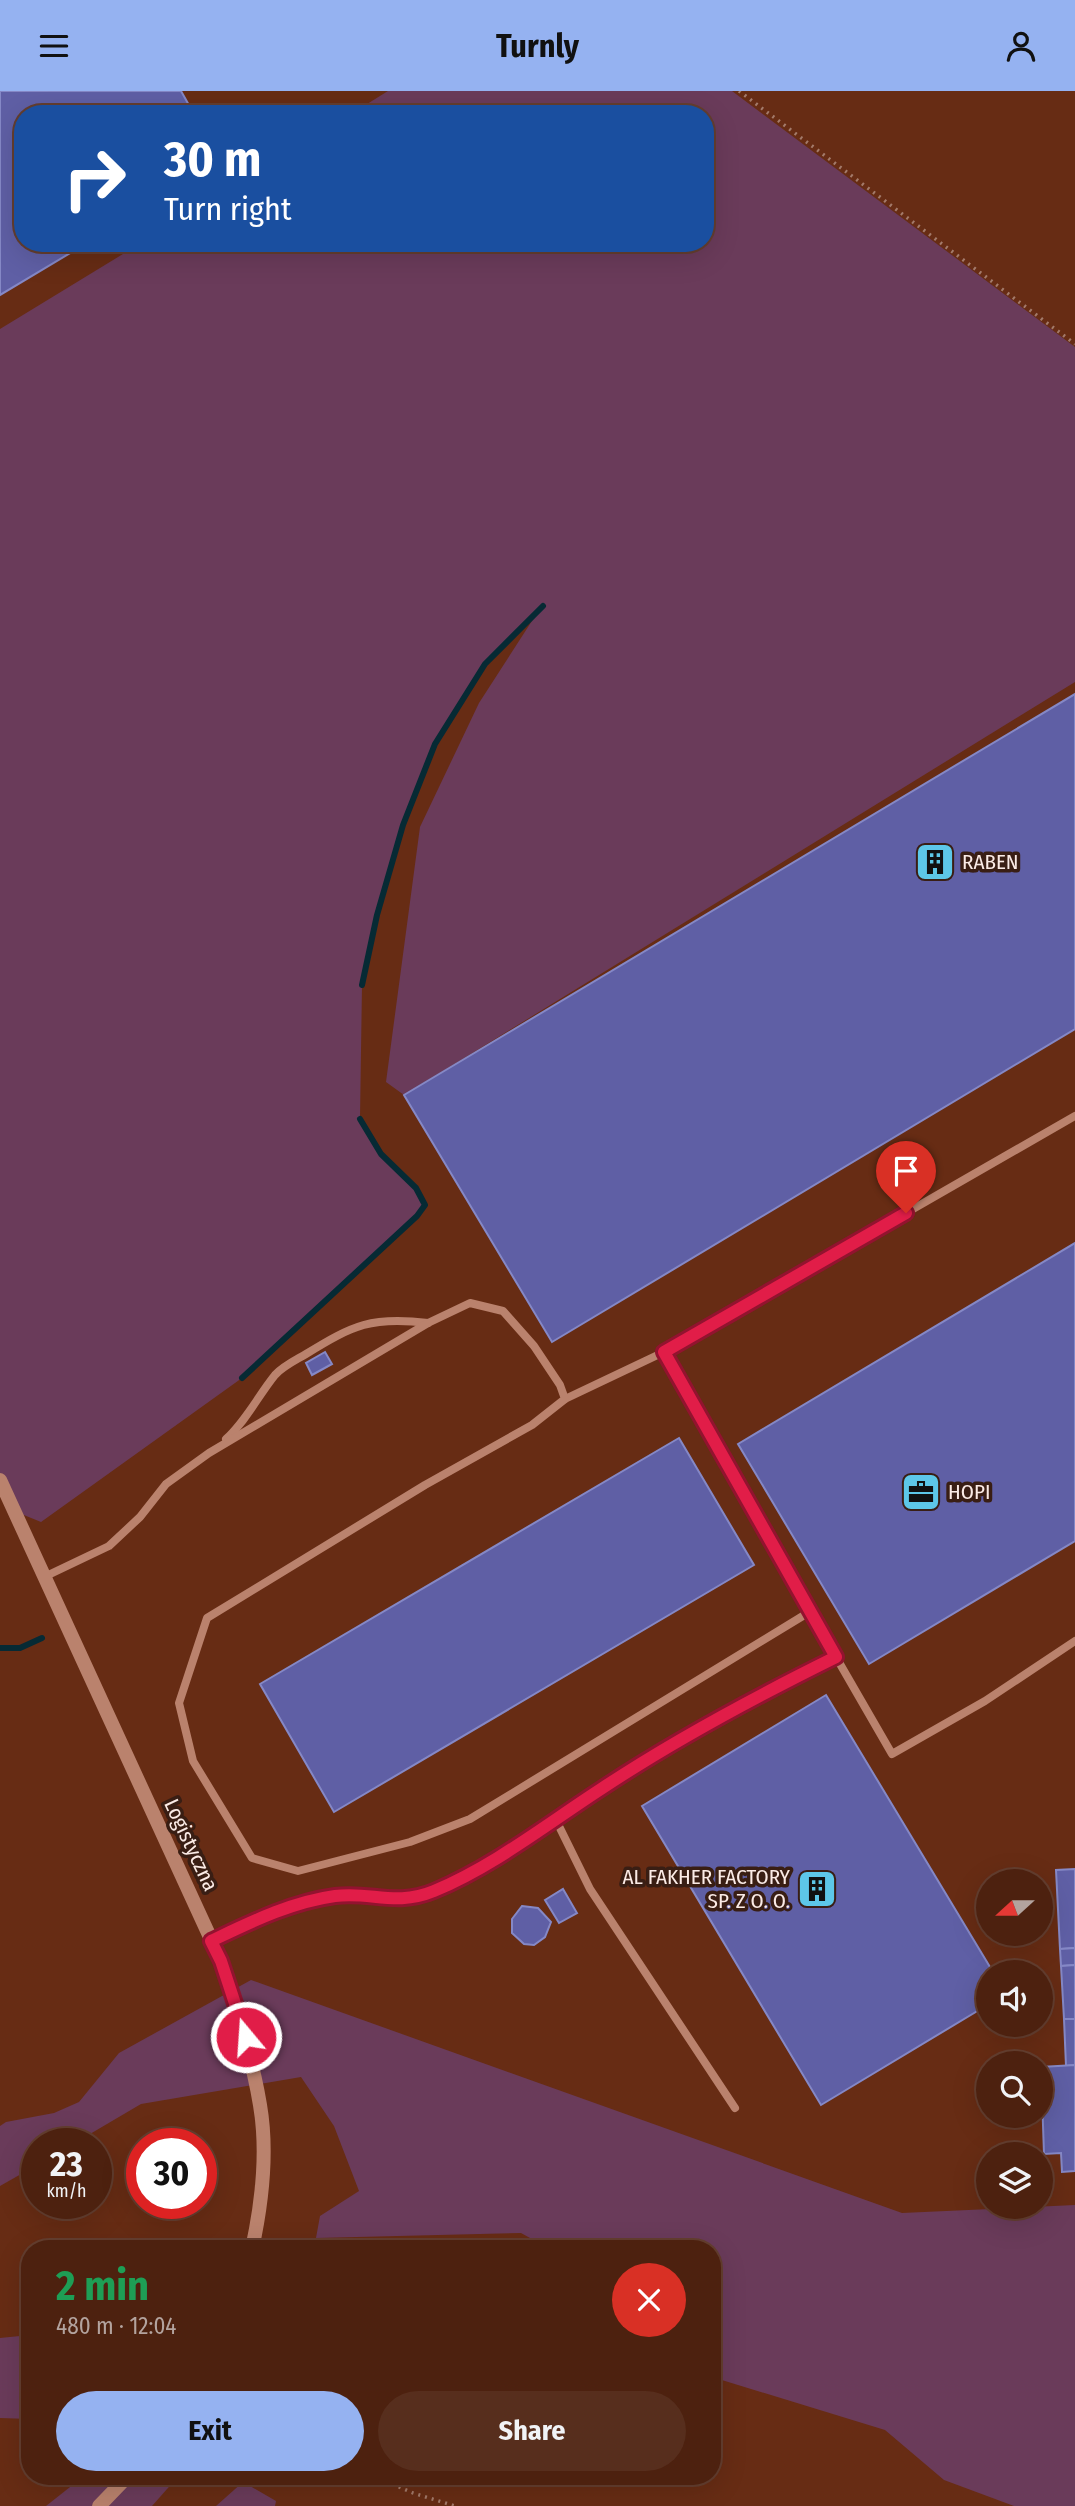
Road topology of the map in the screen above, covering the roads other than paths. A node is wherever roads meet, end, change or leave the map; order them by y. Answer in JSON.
{"nodes":[{"id":1,"x":1075,"y":1116,"type":"edge"},
{"id":2,"x":428,"y":1323,"type":"junction"},
{"id":3,"x":664,"y":1352,"type":"junction"},
{"id":4,"x":565,"y":1399,"type":"junction"},
{"id":5,"x":209,"y":1453,"type":"junction"},
{"id":6,"x":0,"y":1480,"type":"edge"},
{"id":7,"x":44,"y":1577,"type":"junction"},
{"id":8,"x":811,"y":1611,"type":"junction"},
{"id":9,"x":1075,"y":1641,"type":"edge"},
{"id":10,"x":836,"y":1657,"type":"junction"},
{"id":11,"x":556,"y":1820,"type":"junction"},
{"id":12,"x":211,"y":1941,"type":"junction"},
{"id":13,"x":735,"y":2108,"type":"dead end"},
{"id":14,"x":255,"y":2240,"type":"edge"},
{"id":15,"x":119,"y":2485,"type":"edge"},
{"id":16,"x":99,"y":2506,"type":"edge"}],
"edges":[{"from":1,"to":3,"type":"lane"},
{"from":2,"to":4,"type":"lane"},
{"from":2,"to":5,"type":"lane"},
{"from":2,"to":5,"type":"lane"},
{"from":3,"to":4,"type":"lane"},
{"from":3,"to":8,"type":"lane"},
{"from":4,"to":8,"type":"lane"},
{"from":5,"to":7,"type":"lane"},
{"from":6,"to":7,"type":"street","name":"Logistyczna"},
{"from":7,"to":12,"type":"street","name":"Logistyczna"},
{"from":8,"to":10,"type":"lane"},
{"from":9,"to":10,"type":"lane"},
{"from":10,"to":11,"type":"lane"},
{"from":11,"to":12,"type":"lane"},
{"from":11,"to":13,"type":"lane"},
{"from":12,"to":14,"type":"street","name":"Logistyczna"},
{"from":15,"to":16,"type":"street"}]}
